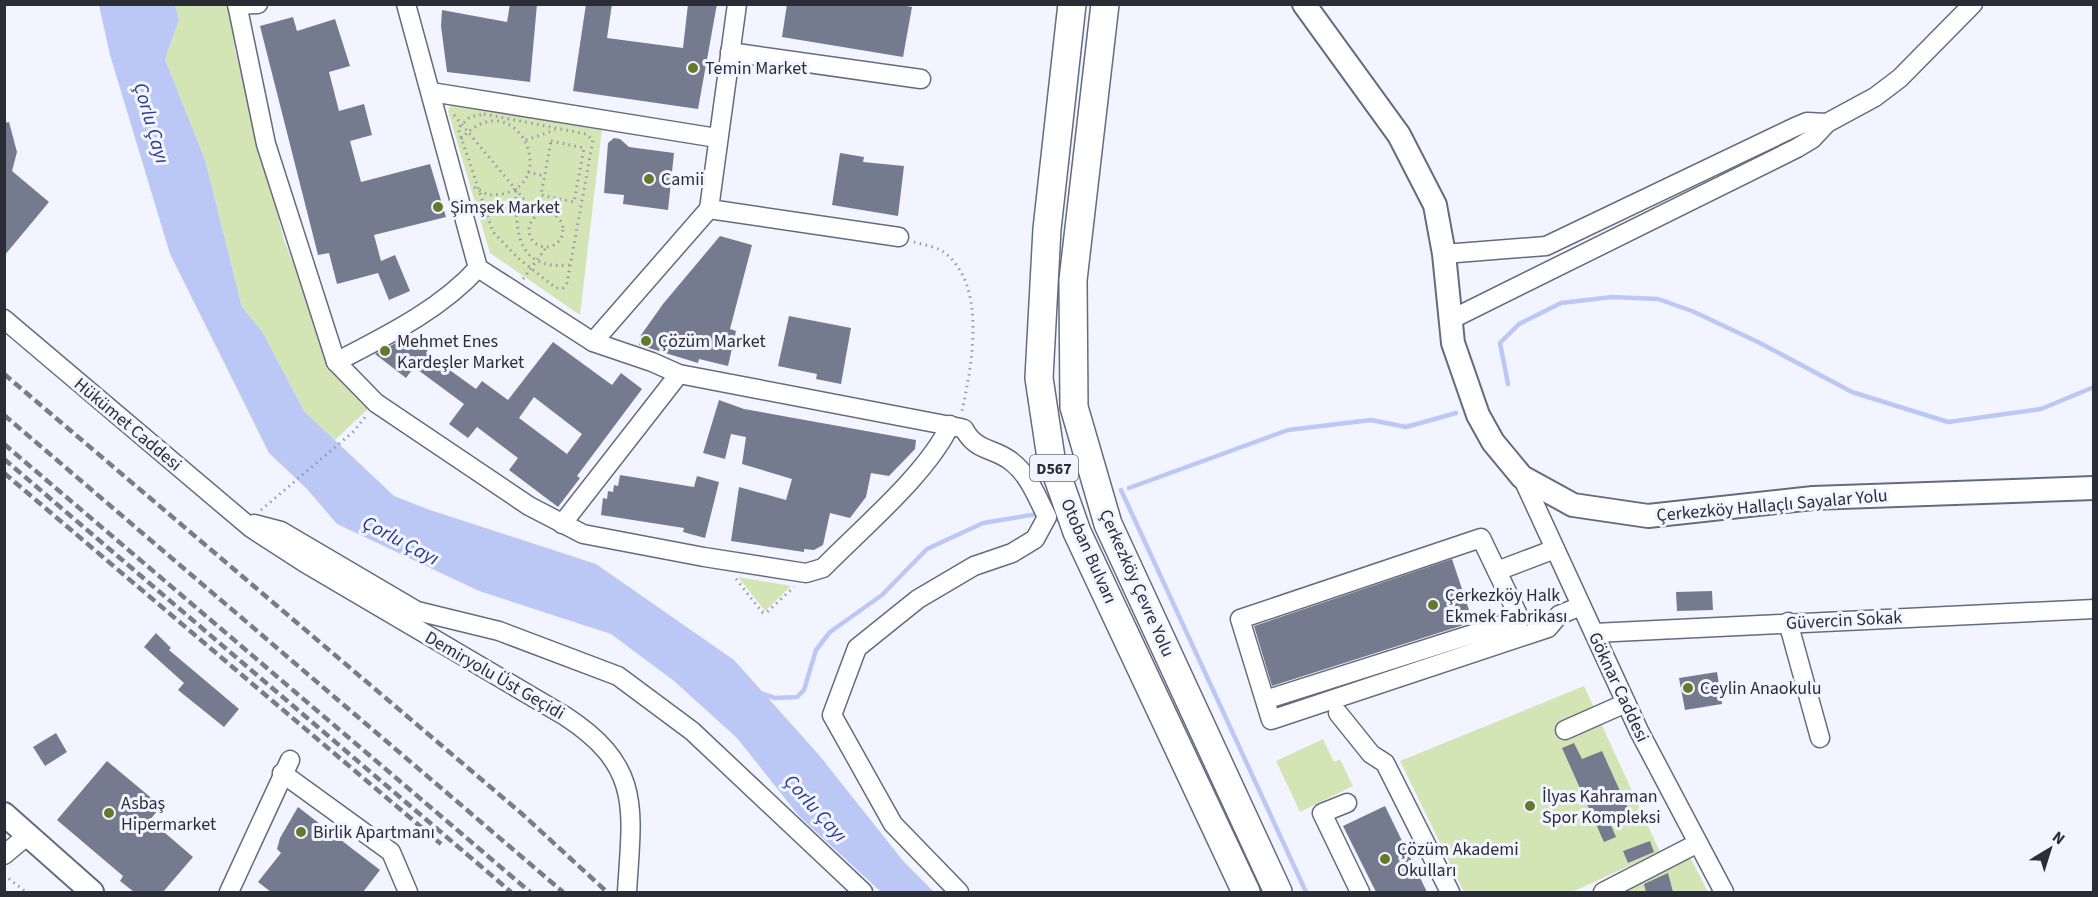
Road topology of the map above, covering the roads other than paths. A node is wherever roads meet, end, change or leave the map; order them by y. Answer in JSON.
{"nodes":[{"id":1,"x":258,"y":4,"type":"edge"},
{"id":2,"x":406,"y":4,"type":"edge"},
{"id":3,"x":737,"y":4,"type":"edge"},
{"id":4,"x":1065,"y":4,"type":"edge"},
{"id":5,"x":1072,"y":4,"type":"edge"},
{"id":6,"x":1105,"y":4,"type":"edge"},
{"id":7,"x":1117,"y":4,"type":"edge"},
{"id":8,"x":1304,"y":4,"type":"edge"},
{"id":9,"x":1973,"y":4,"type":"edge"},
{"id":10,"x":237,"y":5,"type":"edge"},
{"id":11,"x":1101,"y":45,"type":"junction"},
{"id":12,"x":1066,"y":46,"type":"junction"},
{"id":13,"x":730,"y":52,"type":"junction"},
{"id":14,"x":921,"y":79,"type":"dead end"},
{"id":15,"x":431,"y":92,"type":"junction"},
{"id":16,"x":1827,"y":123,"type":"junction"},
{"id":17,"x":717,"y":138,"type":"junction"},
{"id":18,"x":709,"y":209,"type":"junction"},
{"id":19,"x":899,"y":237,"type":"road end"},
{"id":20,"x":1444,"y":254,"type":"junction"},
{"id":21,"x":478,"y":268,"type":"junction"},
{"id":22,"x":4,"y":320,"type":"edge"},
{"id":23,"x":1450,"y":320,"type":"junction"},
{"id":24,"x":592,"y":342,"type":"junction"},
{"id":25,"x":336,"y":362,"type":"junction"},
{"id":26,"x":679,"y":374,"type":"junction"},
{"id":27,"x":961,"y":428,"type":"junction"},
{"id":28,"x":1522,"y":477,"type":"junction"},
{"id":29,"x":2094,"y":488,"type":"edge"},
{"id":30,"x":562,"y":524,"type":"junction"},
{"id":31,"x":247,"y":525,"type":"junction"},
{"id":32,"x":1555,"y":549,"type":"junction"},
{"id":33,"x":1497,"y":571,"type":"junction"},
{"id":34,"x":1581,"y":606,"type":"junction"},
{"id":35,"x":2094,"y":609,"type":"edge"},
{"id":36,"x":1788,"y":622,"type":"junction"},
{"id":37,"x":1594,"y":633,"type":"junction"},
{"id":38,"x":1265,"y":700,"type":"junction"},
{"id":39,"x":1626,"y":704,"type":"junction"},
{"id":40,"x":1338,"y":713,"type":"dead end"},
{"id":41,"x":1565,"y":730,"type":"dead end"},
{"id":42,"x":1820,"y":738,"type":"dead end"},
{"id":43,"x":1347,"y":803,"type":"dead end"},
{"id":44,"x":4,"y":814,"type":"edge"},
{"id":45,"x":28,"y":835,"type":"junction"},
{"id":46,"x":1698,"y":843,"type":"junction"},
{"id":47,"x":4,"y":855,"type":"edge"},
{"id":48,"x":92,"y":892,"type":"edge"},
{"id":49,"x":229,"y":892,"type":"edge"},
{"id":50,"x":408,"y":892,"type":"edge"},
{"id":51,"x":627,"y":892,"type":"edge"},
{"id":52,"x":863,"y":892,"type":"edge"},
{"id":53,"x":959,"y":892,"type":"edge"},
{"id":54,"x":1246,"y":892,"type":"edge"},
{"id":55,"x":1278,"y":892,"type":"edge"},
{"id":56,"x":1360,"y":892,"type":"edge"},
{"id":57,"x":1450,"y":892,"type":"edge"},
{"id":58,"x":1603,"y":892,"type":"edge"},
{"id":59,"x":1724,"y":892,"type":"edge"}],
"edges":[{"from":1,"to":10,"type":"street"},
{"from":2,"to":15,"type":"street"},
{"from":3,"to":13,"type":"street"},
{"from":4,"to":12,"type":"highway"},
{"from":5,"to":12,"type":"highway","name":"Otoban Bulvarı","number":"D567"},
{"from":6,"to":11,"type":"highway","name":"Çerkezköy Çevre Yolu","number":"D567"},
{"from":7,"to":11,"type":"highway"},
{"from":8,"to":20,"type":"main road","name":"Çerkezköy Hallaçlı Sayalar Yolu"},
{"from":9,"to":16,"type":"street"},
{"from":10,"to":25,"type":"street"},
{"from":11,"to":55,"type":"highway","name":"Çerkezköy Çevre Yolu","number":"D567"},
{"from":12,"to":54,"type":"highway","name":"Otoban Bulvarı","number":"D567"},
{"from":13,"to":14,"type":"street"},
{"from":13,"to":17,"type":"street"},
{"from":15,"to":17,"type":"street"},
{"from":15,"to":21,"type":"street"},
{"from":16,"to":20,"type":"street"},
{"from":16,"to":23,"type":"street"},
{"from":17,"to":18,"type":"street"},
{"from":18,"to":19,"type":"street"},
{"from":18,"to":24,"type":"street"},
{"from":20,"to":23,"type":"main road","name":"Çerkezköy Hallaçlı Sayalar Yolu"},
{"from":21,"to":24,"type":"street"},
{"from":21,"to":25,"type":"street"},
{"from":22,"to":31,"type":"street","name":"Hükümet Caddesi"},
{"from":23,"to":28,"type":"main road","name":"Çerkezköy Hallaçlı Sayalar Yolu"},
{"from":24,"to":26,"type":"street"},
{"from":25,"to":30,"type":"street"},
{"from":26,"to":27,"type":"street"},
{"from":26,"to":30,"type":"street"},
{"from":27,"to":30,"type":"street"},
{"from":27,"to":53,"type":"street"},
{"from":28,"to":29,"type":"main road","name":"Çerkezköy Hallaçlı Sayalar Yolu"},
{"from":28,"to":32,"type":"street","name":"Göknar Caddesi"},
{"from":31,"to":51,"type":"street","name":"Demiryolu Üst Geçidi"},
{"from":31,"to":52,"type":"street"},
{"from":32,"to":33,"type":"street"},
{"from":32,"to":34,"type":"street","name":"Göknar Caddesi"},
{"from":33,"to":38,"type":"street"},
{"from":33,"to":38,"type":"street"},
{"from":34,"to":37,"type":"street","name":"Göknar Caddesi"},
{"from":34,"to":38,"type":"street"},
{"from":35,"to":36,"type":"street","name":"Güvercin Sokak"},
{"from":36,"to":37,"type":"street","name":"Güvercin Sokak"},
{"from":36,"to":42,"type":"street"},
{"from":37,"to":39,"type":"street","name":"Göknar Caddesi"},
{"from":39,"to":41,"type":"street"},
{"from":39,"to":46,"type":"street","name":"Göknar Caddesi"},
{"from":40,"to":57,"type":"street"},
{"from":43,"to":56,"type":"street"},
{"from":44,"to":45,"type":"main road"},
{"from":45,"to":47,"type":"street"},
{"from":45,"to":48,"type":"main road"},
{"from":46,"to":58,"type":"street"},
{"from":46,"to":59,"type":"street","name":"Göknar Caddesi"},
{"from":49,"to":50,"type":"street"}]}
